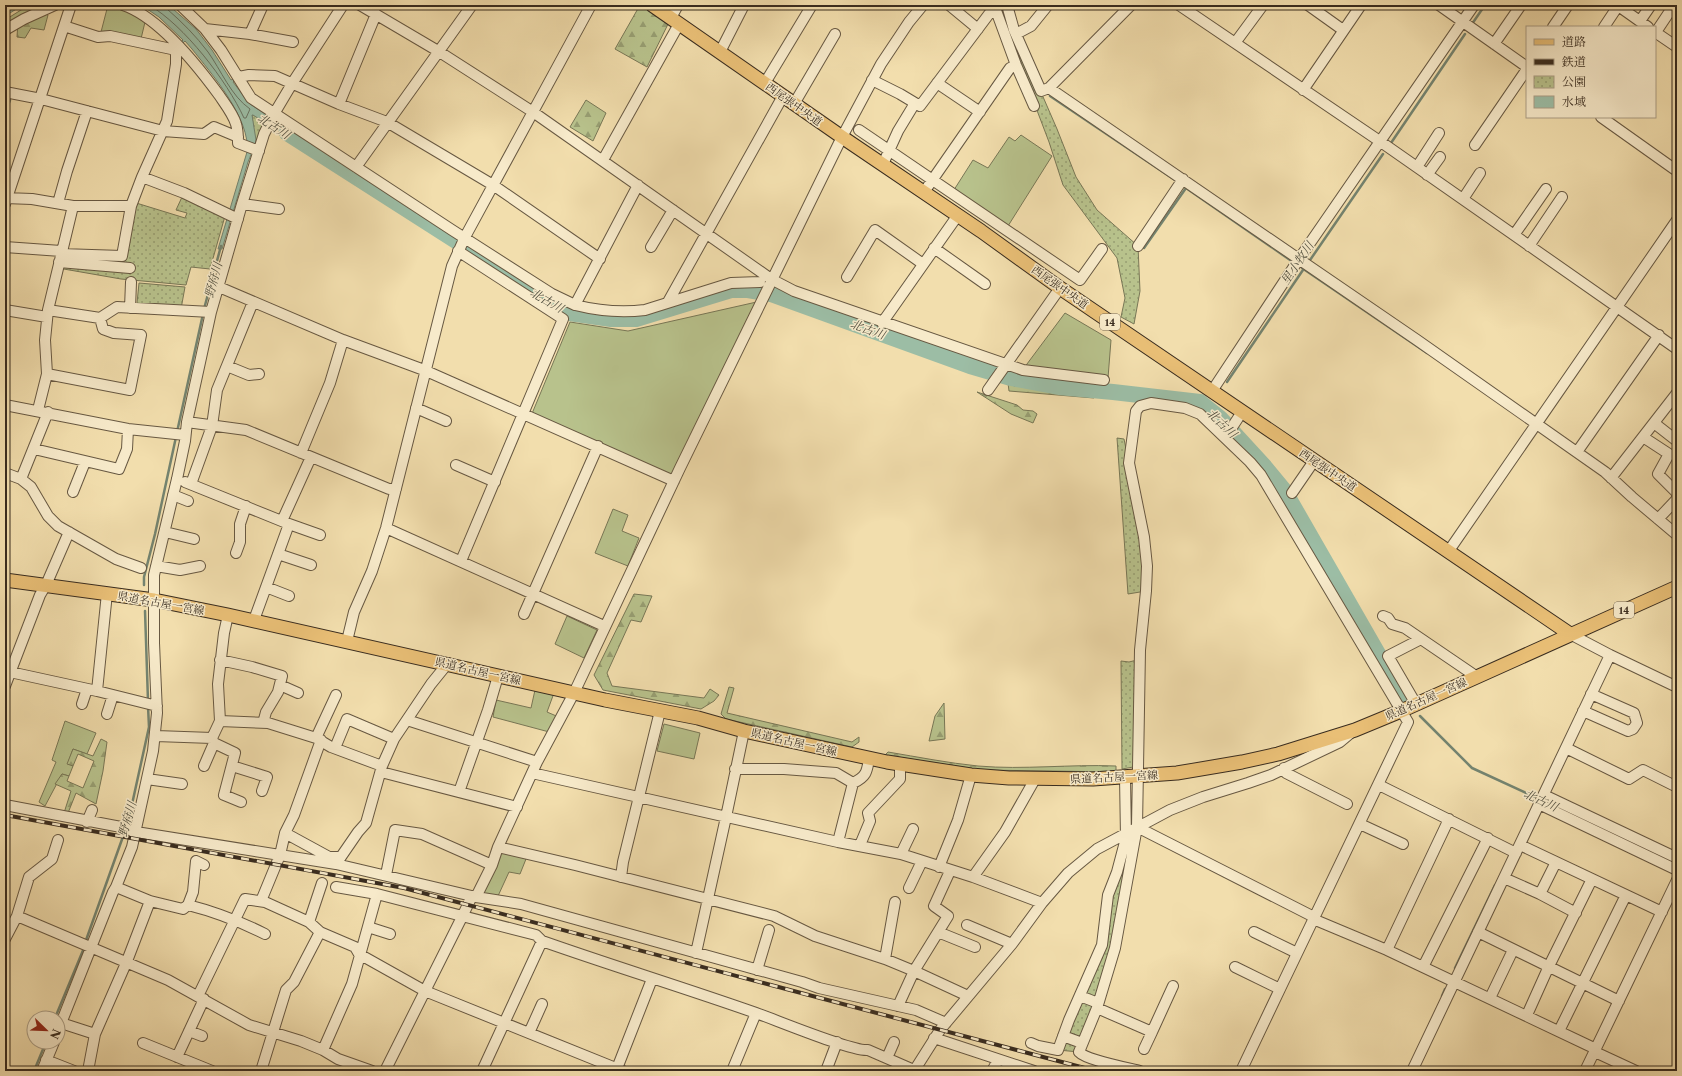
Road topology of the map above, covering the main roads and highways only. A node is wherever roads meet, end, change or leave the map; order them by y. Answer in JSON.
{"nodes":[{"id":1,"x":652,"y":5,"type":"edge"},
{"id":2,"x":5,"y":580,"type":"edge"},
{"id":3,"x":1677,"y":587,"type":"edge"},
{"id":4,"x":1570,"y":634,"type":"junction"}],
"edges":[{"from":1,"to":4,"type":"main road","name":"西尾張中央道","number":"14"},
{"from":2,"to":4,"type":"main road","name":"県道名古屋一宮線"},
{"from":3,"to":4,"type":"main road","number":"14"}]}
